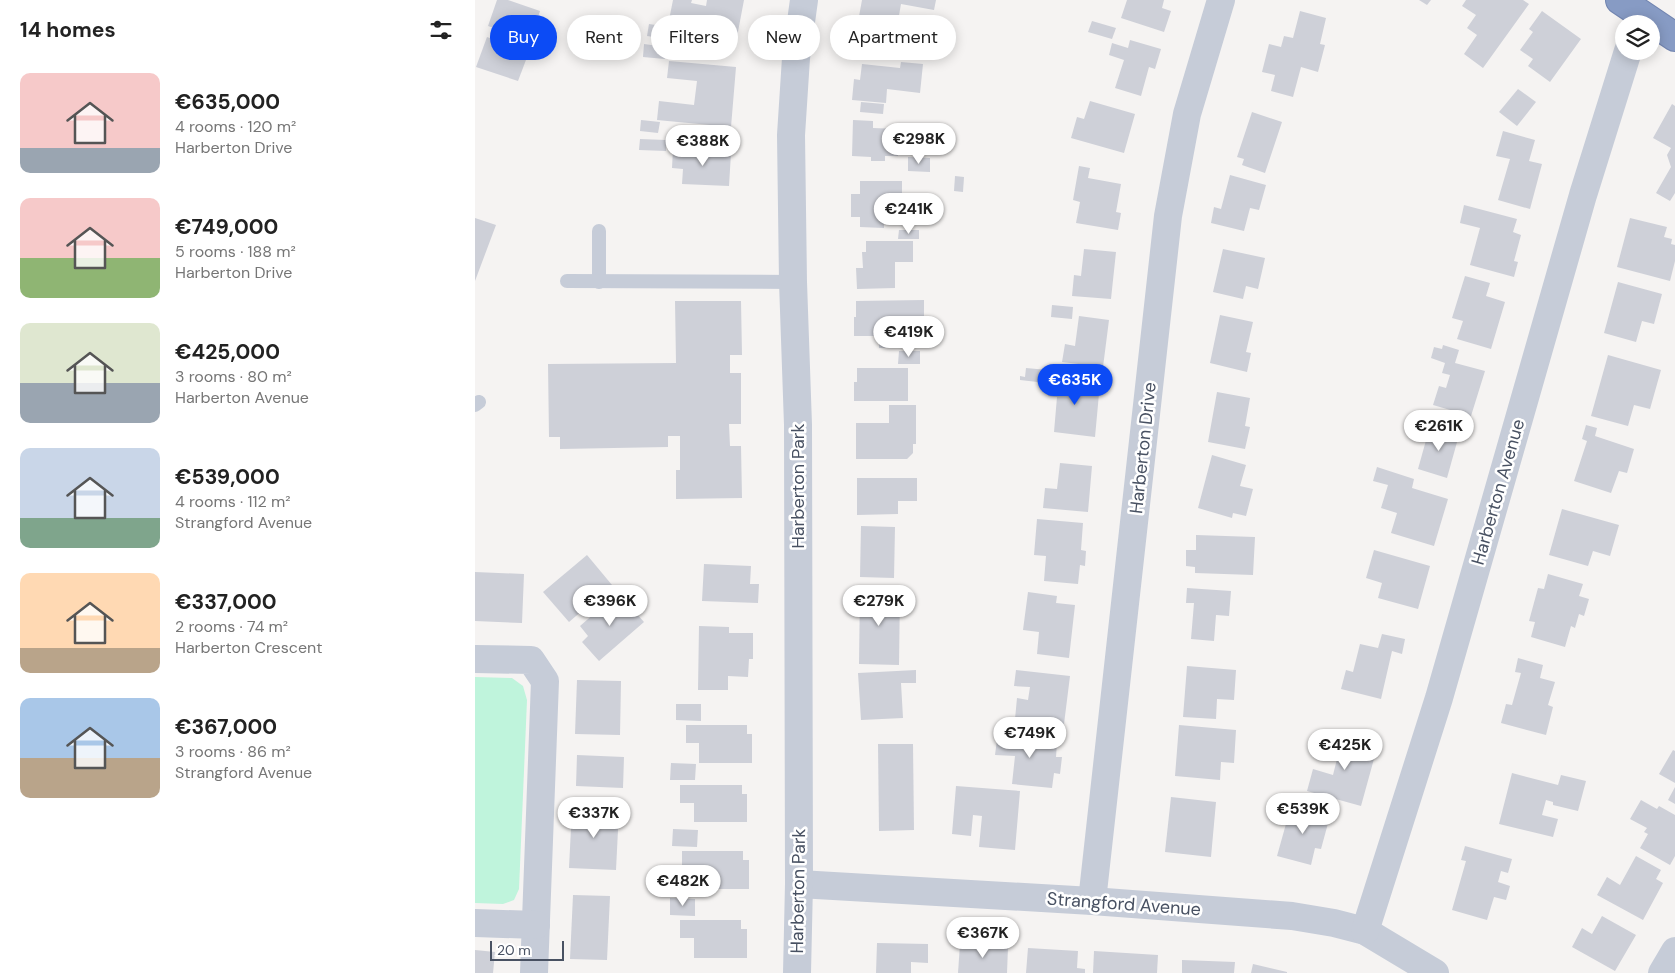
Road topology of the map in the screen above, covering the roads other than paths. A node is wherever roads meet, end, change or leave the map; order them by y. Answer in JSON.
{"nodes":[{"id":1,"x":804,"y":0,"type":"edge"},
{"id":2,"x":1221,"y":0,"type":"edge"},
{"id":3,"x":1632,"y":13,"type":"edge"},
{"id":4,"x":1675,"y":37,"type":"edge"},
{"id":5,"x":1624,"y":60,"type":"edge"},
{"id":6,"x":599,"y":231,"type":"dead end"},
{"id":7,"x":567,"y":281,"type":"dead end"},
{"id":8,"x":599,"y":282,"type":"junction"},
{"id":9,"x":793,"y":282,"type":"junction"},
{"id":10,"x":475,"y":659,"type":"edge"},
{"id":11,"x":799,"y":884,"type":"junction"},
{"id":12,"x":1092,"y":901,"type":"junction"},
{"id":13,"x":475,"y":923,"type":"edge"},
{"id":14,"x":536,"y":926,"type":"junction"},
{"id":15,"x":1365,"y":931,"type":"junction"},
{"id":16,"x":1675,"y":951,"type":"edge"},
{"id":17,"x":534,"y":973,"type":"edge"},
{"id":18,"x":797,"y":973,"type":"edge"},
{"id":19,"x":1435,"y":973,"type":"edge"},
{"id":20,"x":1662,"y":973,"type":"edge"}],
"edges":[{"from":1,"to":9,"type":"street","name":"Harberton Park"},
{"from":2,"to":12,"type":"street","name":"Harberton Drive"},
{"from":3,"to":4,"type":"highway"},
{"from":5,"to":15,"type":"street","name":"Harberton Avenue"},
{"from":6,"to":8,"type":"lane"},
{"from":7,"to":8,"type":"lane"},
{"from":8,"to":9,"type":"lane"},
{"from":9,"to":11,"type":"street","name":"Harberton Park"},
{"from":10,"to":14,"type":"street"},
{"from":11,"to":12,"type":"street","name":"Strangford Avenue"},
{"from":11,"to":18,"type":"street","name":"Harberton Park"},
{"from":12,"to":15,"type":"street","name":"Strangford Avenue"},
{"from":13,"to":14,"type":"street"},
{"from":14,"to":17,"type":"street"},
{"from":15,"to":19,"type":"street","name":"Strangford Avenue"},
{"from":16,"to":20,"type":"street"}]}
